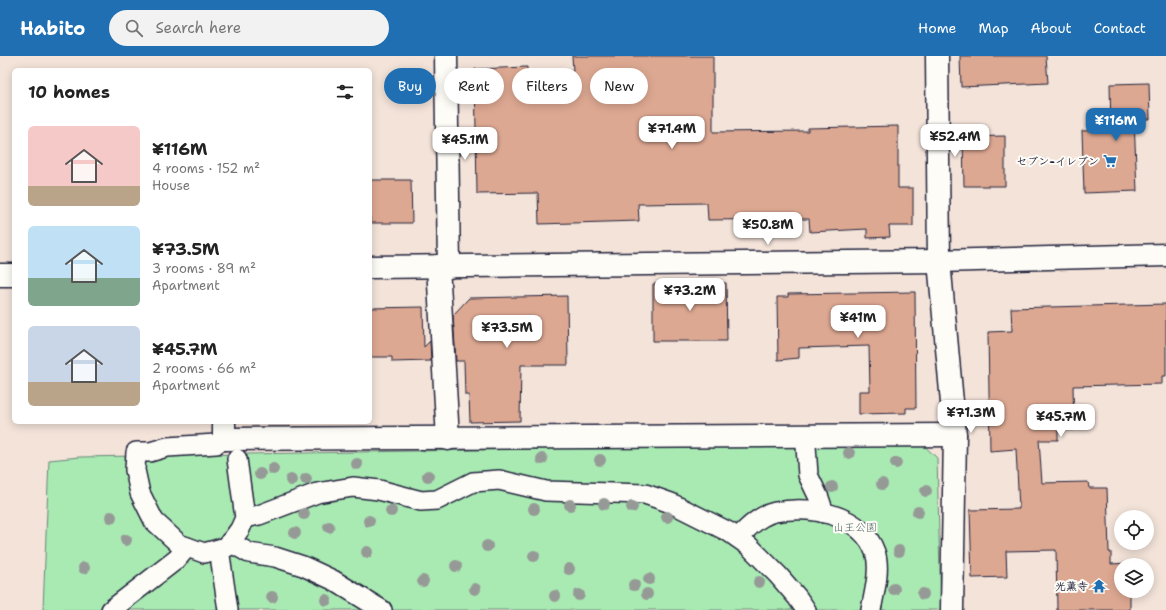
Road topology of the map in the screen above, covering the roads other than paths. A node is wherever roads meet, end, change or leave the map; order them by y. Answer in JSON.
{"nodes":[{"id":1,"x":446,"y":56,"type":"edge"},
{"id":2,"x":936,"y":56,"type":"edge"},
{"id":3,"x":1166,"y":256,"type":"edge"},
{"id":4,"x":939,"y":261,"type":"junction"},
{"id":5,"x":372,"y":267,"type":"edge"},
{"id":6,"x":443,"y":267,"type":"junction"},
{"id":7,"x":0,"y":275,"type":"edge"},
{"id":8,"x":12,"y":275,"type":"edge"},
{"id":9,"x":221,"y":435,"type":"edge"},
{"id":10,"x":954,"y":436,"type":"junction"},
{"id":11,"x":448,"y":439,"type":"junction"},
{"id":12,"x":806,"y":446,"type":"dead end"},
{"id":13,"x":237,"y":459,"type":"dead end"},
{"id":14,"x":824,"y":513,"type":"junction"},
{"id":15,"x":245,"y":518,"type":"junction"},
{"id":16,"x":738,"y":538,"type":"junction"},
{"id":17,"x":187,"y":546,"type":"junction"},
{"id":18,"x":224,"y":546,"type":"junction"},
{"id":19,"x":111,"y":610,"type":"edge"},
{"id":20,"x":228,"y":610,"type":"edge"},
{"id":21,"x":382,"y":610,"type":"edge"},
{"id":22,"x":806,"y":610,"type":"edge"},
{"id":23,"x":871,"y":610,"type":"edge"},
{"id":24,"x":952,"y":610,"type":"edge"}],
"edges":[{"from":1,"to":6,"type":"street"},
{"from":2,"to":4,"type":"street"},
{"from":3,"to":4,"type":"street"},
{"from":4,"to":6,"type":"street"},
{"from":4,"to":10,"type":"street"},
{"from":5,"to":6,"type":"street"},
{"from":6,"to":11,"type":"street"},
{"from":7,"to":8,"type":"street"},
{"from":9,"to":11,"type":"street"},
{"from":9,"to":17,"type":"street"},
{"from":10,"to":11,"type":"street"},
{"from":10,"to":24,"type":"street"},
{"from":12,"to":14,"type":"street"},
{"from":13,"to":15,"type":"street"},
{"from":14,"to":16,"type":"street"},
{"from":14,"to":23,"type":"street"},
{"from":15,"to":16,"type":"street"},
{"from":15,"to":18,"type":"street"},
{"from":16,"to":22,"type":"street"},
{"from":17,"to":18,"type":"street"},
{"from":17,"to":19,"type":"street"},
{"from":18,"to":20,"type":"street"},
{"from":18,"to":21,"type":"street"}]}
